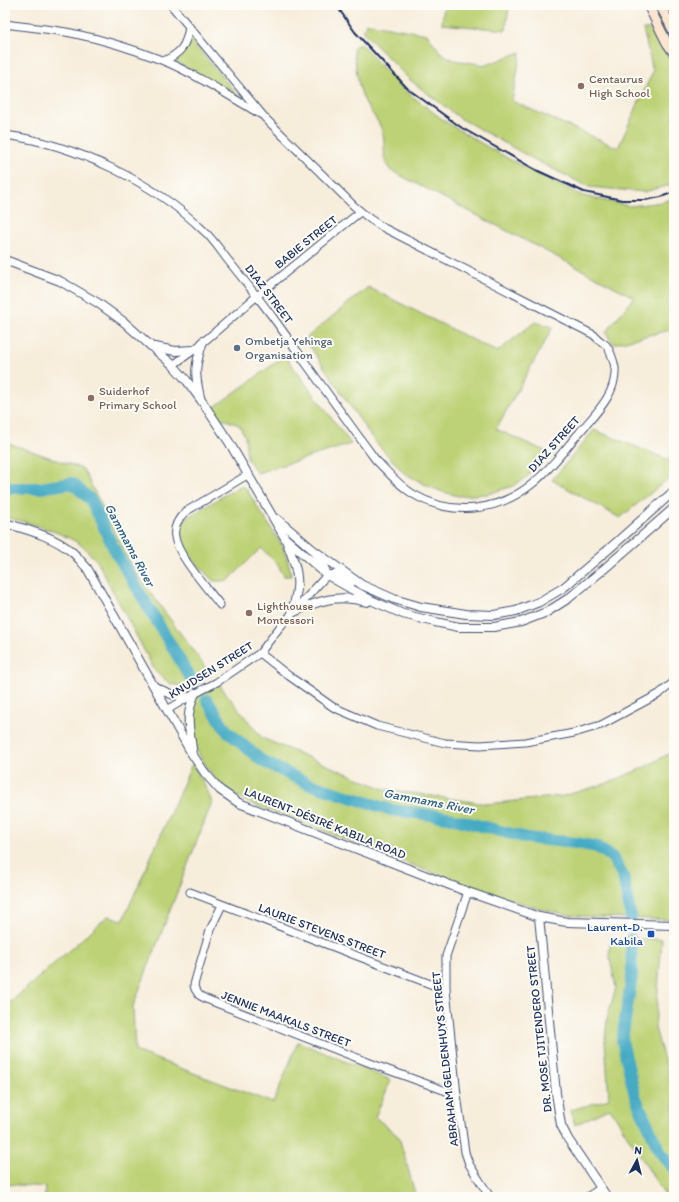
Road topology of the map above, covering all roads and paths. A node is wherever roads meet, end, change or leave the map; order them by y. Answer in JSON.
{"nodes":[{"id":1,"x":171,"y":5,"type":"edge"},
{"id":2,"x":648,"y":5,"type":"edge"},
{"id":3,"x":660,"y":5,"type":"edge"},
{"id":4,"x":5,"y":24,"type":"edge"},
{"id":5,"x":189,"y":27,"type":"junction"},
{"id":6,"x":674,"y":32,"type":"edge"},
{"id":7,"x":674,"y":53,"type":"edge"},
{"id":8,"x":164,"y":61,"type":"junction"},
{"id":9,"x":265,"y":118,"type":"junction"},
{"id":10,"x":5,"y":135,"type":"edge"},
{"id":11,"x":360,"y":212,"type":"junction"},
{"id":12,"x":5,"y":260,"type":"edge"},
{"id":13,"x":257,"y":296,"type":"junction"},
{"id":14,"x":203,"y":341,"type":"junction"},
{"id":15,"x":152,"y":347,"type":"junction"},
{"id":16,"x":194,"y":350,"type":"junction"},
{"id":17,"x":173,"y":365,"type":"junction"},
{"id":18,"x":200,"y":400,"type":"junction"},
{"id":19,"x":249,"y":474,"type":"junction"},
{"id":20,"x":674,"y":492,"type":"edge"},
{"id":21,"x":674,"y":508,"type":"edge"},
{"id":22,"x":271,"y":513,"type":"junction"},
{"id":23,"x":5,"y":524,"type":"edge"},
{"id":24,"x":286,"y":538,"type":"junction"},
{"id":25,"x":312,"y":549,"type":"junction"},
{"id":26,"x":328,"y":575,"type":"junction"},
{"id":27,"x":362,"y":585,"type":"junction"},
{"id":28,"x":220,"y":605,"type":"dead end"},
{"id":29,"x":292,"y":613,"type":"junction"},
{"id":30,"x":403,"y":614,"type":"junction"},
{"id":31,"x":260,"y":653,"type":"junction"},
{"id":32,"x":674,"y":682,"type":"edge"},
{"id":33,"x":155,"y":687,"type":"junction"},
{"id":34,"x":192,"y":695,"type":"junction"},
{"id":35,"x":168,"y":710,"type":"junction"},
{"id":36,"x":192,"y":754,"type":"junction"},
{"id":37,"x":190,"y":892,"type":"dead end"},
{"id":38,"x":468,"y":892,"type":"junction"},
{"id":39,"x":222,"y":905,"type":"junction"},
{"id":40,"x":539,"y":917,"type":"junction"},
{"id":41,"x":674,"y":925,"type":"edge"},
{"id":42,"x":446,"y":990,"type":"junction"},
{"id":43,"x":457,"y":1095,"type":"junction"},
{"id":44,"x":601,"y":1188,"type":"junction"},
{"id":45,"x":490,"y":1197,"type":"edge"},
{"id":46,"x":587,"y":1197,"type":"edge"},
{"id":47,"x":607,"y":1197,"type":"edge"}],
"edges":[{"from":1,"to":5,"type":"street","name":"DIAZ STREET"},
{"from":2,"to":7,"type":"main road"},
{"from":3,"to":6,"type":"main road"},
{"from":4,"to":8,"type":"street"},
{"from":5,"to":8,"type":"street"},
{"from":5,"to":9,"type":"street","name":"DIAZ STREET"},
{"from":8,"to":9,"type":"street"},
{"from":9,"to":11,"type":"street","name":"DIAZ STREET"},
{"from":10,"to":13,"type":"street","name":"DIAZ STREET"},
{"from":11,"to":13,"type":"street","name":"BABIE STREET"},
{"from":11,"to":13,"type":"street","name":"DIAZ STREET"},
{"from":12,"to":15,"type":"street"},
{"from":13,"to":14,"type":"street","name":"BABIE STREET"},
{"from":14,"to":16,"type":"street","name":"BABIE STREET"},
{"from":14,"to":18,"type":"street"},
{"from":15,"to":16,"type":"street"},
{"from":15,"to":17,"type":"street"},
{"from":16,"to":17,"type":"street","name":"BABIE STREET"},
{"from":17,"to":18,"type":"street"},
{"from":18,"to":19,"type":"street"},
{"from":19,"to":22,"type":"street"},
{"from":19,"to":28,"type":"street"},
{"from":20,"to":27,"type":"street"},
{"from":21,"to":30,"type":"street"},
{"from":22,"to":24,"type":"street"},
{"from":22,"to":25,"type":"street"},
{"from":23,"to":33,"type":"street","name":"LAURENT-DÉSIRÉ KABILA ROAD"},
{"from":24,"to":26,"type":"street"},
{"from":24,"to":29,"type":"street"},
{"from":25,"to":26,"type":"street"},
{"from":25,"to":27,"type":"street"},
{"from":26,"to":27,"type":"street"},
{"from":26,"to":29,"type":"street","name":"KNUDSEN STREET"},
{"from":26,"to":30,"type":"street"},
{"from":29,"to":30,"type":"street"},
{"from":29,"to":31,"type":"street","name":"KNUDSEN STREET"},
{"from":31,"to":32,"type":"street"},
{"from":31,"to":34,"type":"street","name":"KNUDSEN STREET"},
{"from":33,"to":34,"type":"street"},
{"from":33,"to":35,"type":"street","name":"LAURENT-DÉSIRÉ KABILA ROAD"},
{"from":34,"to":35,"type":"street","name":"KNUDSEN STREET"},
{"from":34,"to":36,"type":"street"},
{"from":35,"to":36,"type":"street","name":"LAURENT-DÉSIRÉ KABILA ROAD"},
{"from":36,"to":38,"type":"street","name":"LAURENT-DÉSIRÉ KABILA ROAD"},
{"from":37,"to":39,"type":"street","name":"LAURIE STEVENS STREET"},
{"from":38,"to":40,"type":"street","name":"LAURENT-DÉSIRÉ KABILA ROAD"},
{"from":38,"to":42,"type":"street","name":"ABRAHAM GELDENHUYS STREET"},
{"from":39,"to":42,"type":"street","name":"LAURIE STEVENS STREET"},
{"from":39,"to":43,"type":"street","name":"JENNIE MAAKALS STREET"},
{"from":40,"to":41,"type":"street","name":"LAURENT-DÉSIRÉ KABILA ROAD"},
{"from":40,"to":44,"type":"street","name":"DR. MOSE TJITENDERO STREET"},
{"from":42,"to":43,"type":"street","name":"ABRAHAM GELDENHUYS STREET"},
{"from":43,"to":45,"type":"street","name":"ABRAHAM GELDENHUYS STREET"},
{"from":44,"to":46,"type":"street"},
{"from":44,"to":47,"type":"street","name":"DR. MOSE TJITENDERO STREET"}]}
